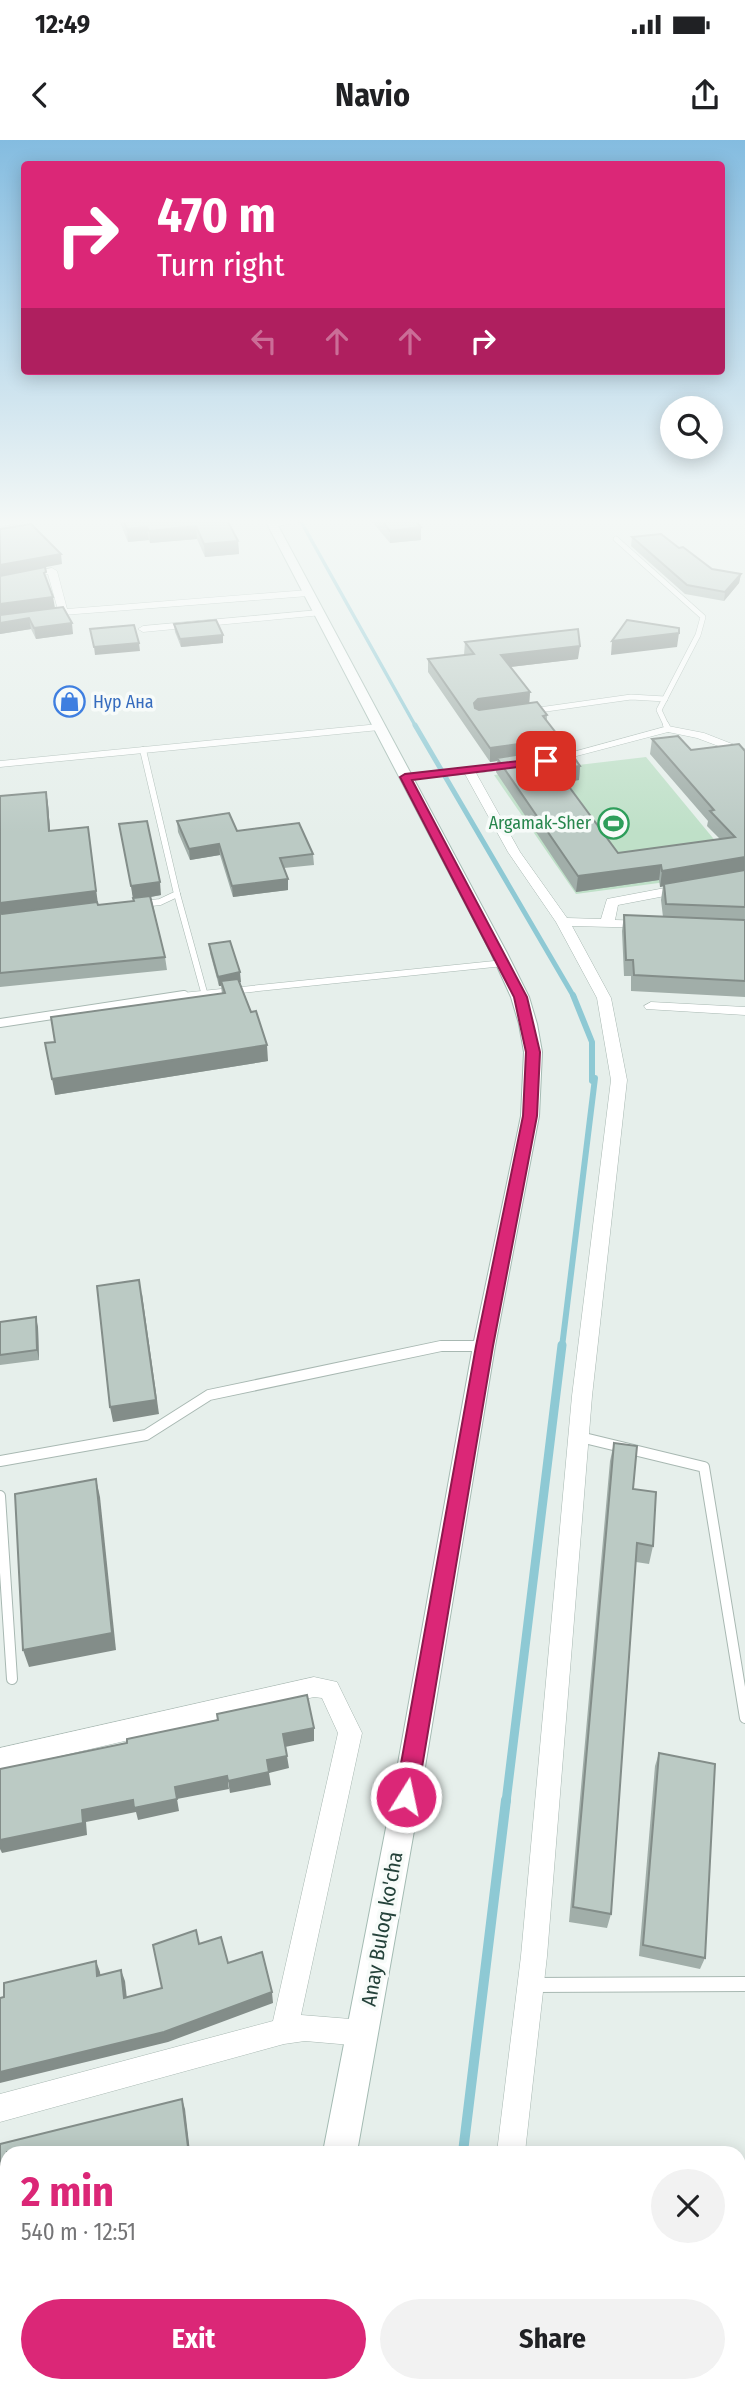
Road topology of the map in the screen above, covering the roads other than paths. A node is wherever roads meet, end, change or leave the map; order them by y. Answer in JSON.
{"nodes":[{"id":1,"x":208,"y":623,"type":"edge"},
{"id":2,"x":323,"y":623,"type":"edge"},
{"id":3,"x":701,"y":623,"type":"edge"},
{"id":4,"x":143,"y":629,"type":"dead end"},
{"id":5,"x":665,"y":699,"type":"junction"},
{"id":6,"x":529,"y":711,"type":"edge"},
{"id":7,"x":379,"y":727,"type":"junction"},
{"id":8,"x":668,"y":729,"type":"junction"},
{"id":9,"x":143,"y":750,"type":"junction"},
{"id":10,"x":745,"y":753,"type":"edge"},
{"id":11,"x":0,"y":764,"type":"edge"},
{"id":12,"x":460,"y":772,"type":"junction"},
{"id":13,"x":405,"y":777,"type":"junction"},
{"id":14,"x":705,"y":885,"type":"edge"},
{"id":15,"x":177,"y":894,"type":"junction"},
{"id":16,"x":134,"y":905,"type":"edge"},
{"id":17,"x":563,"y":922,"type":"junction"},
{"id":18,"x":607,"y":923,"type":"junction"},
{"id":19,"x":662,"y":926,"type":"edge"},
{"id":20,"x":504,"y":963,"type":"junction"},
{"id":21,"x":204,"y":992,"type":"junction"},
{"id":22,"x":651,"y":1006,"type":"dead end"},
{"id":23,"x":745,"y":1010,"type":"edge"},
{"id":24,"x":0,"y":1023,"type":"edge"},
{"id":25,"x":484,"y":1346,"type":"junction"},
{"id":26,"x":578,"y":1437,"type":"junction"},
{"id":27,"x":0,"y":1461,"type":"edge"},
{"id":28,"x":0,"y":1496,"type":"edge"},
{"id":29,"x":12,"y":1679,"type":"dead end"},
{"id":30,"x":745,"y":1718,"type":"edge"},
{"id":31,"x":0,"y":1759,"type":"edge"},
{"id":32,"x":745,"y":1984,"type":"edge"},
{"id":33,"x":530,"y":1985,"type":"junction"},
{"id":34,"x":284,"y":2031,"type":"junction"},
{"id":35,"x":363,"y":2033,"type":"junction"},
{"id":36,"x":0,"y":2108,"type":"edge"},
{"id":37,"x":341,"y":2146,"type":"edge"},
{"id":38,"x":512,"y":2146,"type":"edge"}],
"edges":[{"from":1,"to":4,"type":"street"},
{"from":2,"to":7,"type":"main road","name":"Anay Buloq ko'cha"},
{"from":3,"to":5,"type":"lane"},
{"from":5,"to":6,"type":"lane"},
{"from":5,"to":8,"type":"lane"},
{"from":7,"to":9,"type":"lane"},
{"from":7,"to":13,"type":"main road","name":"Anay Buloq ko'cha"},
{"from":8,"to":10,"type":"street"},
{"from":8,"to":12,"type":"street"},
{"from":9,"to":11,"type":"lane"},
{"from":9,"to":15,"type":"lane"},
{"from":12,"to":13,"type":"street"},
{"from":12,"to":17,"type":"street"},
{"from":13,"to":20,"type":"main road","name":"Anay Buloq ko'cha"},
{"from":14,"to":18,"type":"street"},
{"from":15,"to":16,"type":"lane"},
{"from":15,"to":21,"type":"lane"},
{"from":17,"to":18,"type":"street"},
{"from":17,"to":26,"type":"street"},
{"from":18,"to":19,"type":"street"},
{"from":20,"to":21,"type":"lane"},
{"from":20,"to":25,"type":"main road","name":"Anay Buloq ko'cha"},
{"from":21,"to":24,"type":"lane"},
{"from":22,"to":23,"type":"street"},
{"from":25,"to":27,"type":"lane"},
{"from":25,"to":35,"type":"main road","name":"Anay Buloq ko'cha"},
{"from":26,"to":30,"type":"lane"},
{"from":26,"to":33,"type":"street"},
{"from":28,"to":29,"type":"lane"},
{"from":31,"to":34,"type":"street"},
{"from":32,"to":33,"type":"lane"},
{"from":33,"to":38,"type":"street"},
{"from":34,"to":35,"type":"street"},
{"from":34,"to":36,"type":"street"},
{"from":35,"to":37,"type":"main road","name":"Anay Buloq ko'cha"}]}
